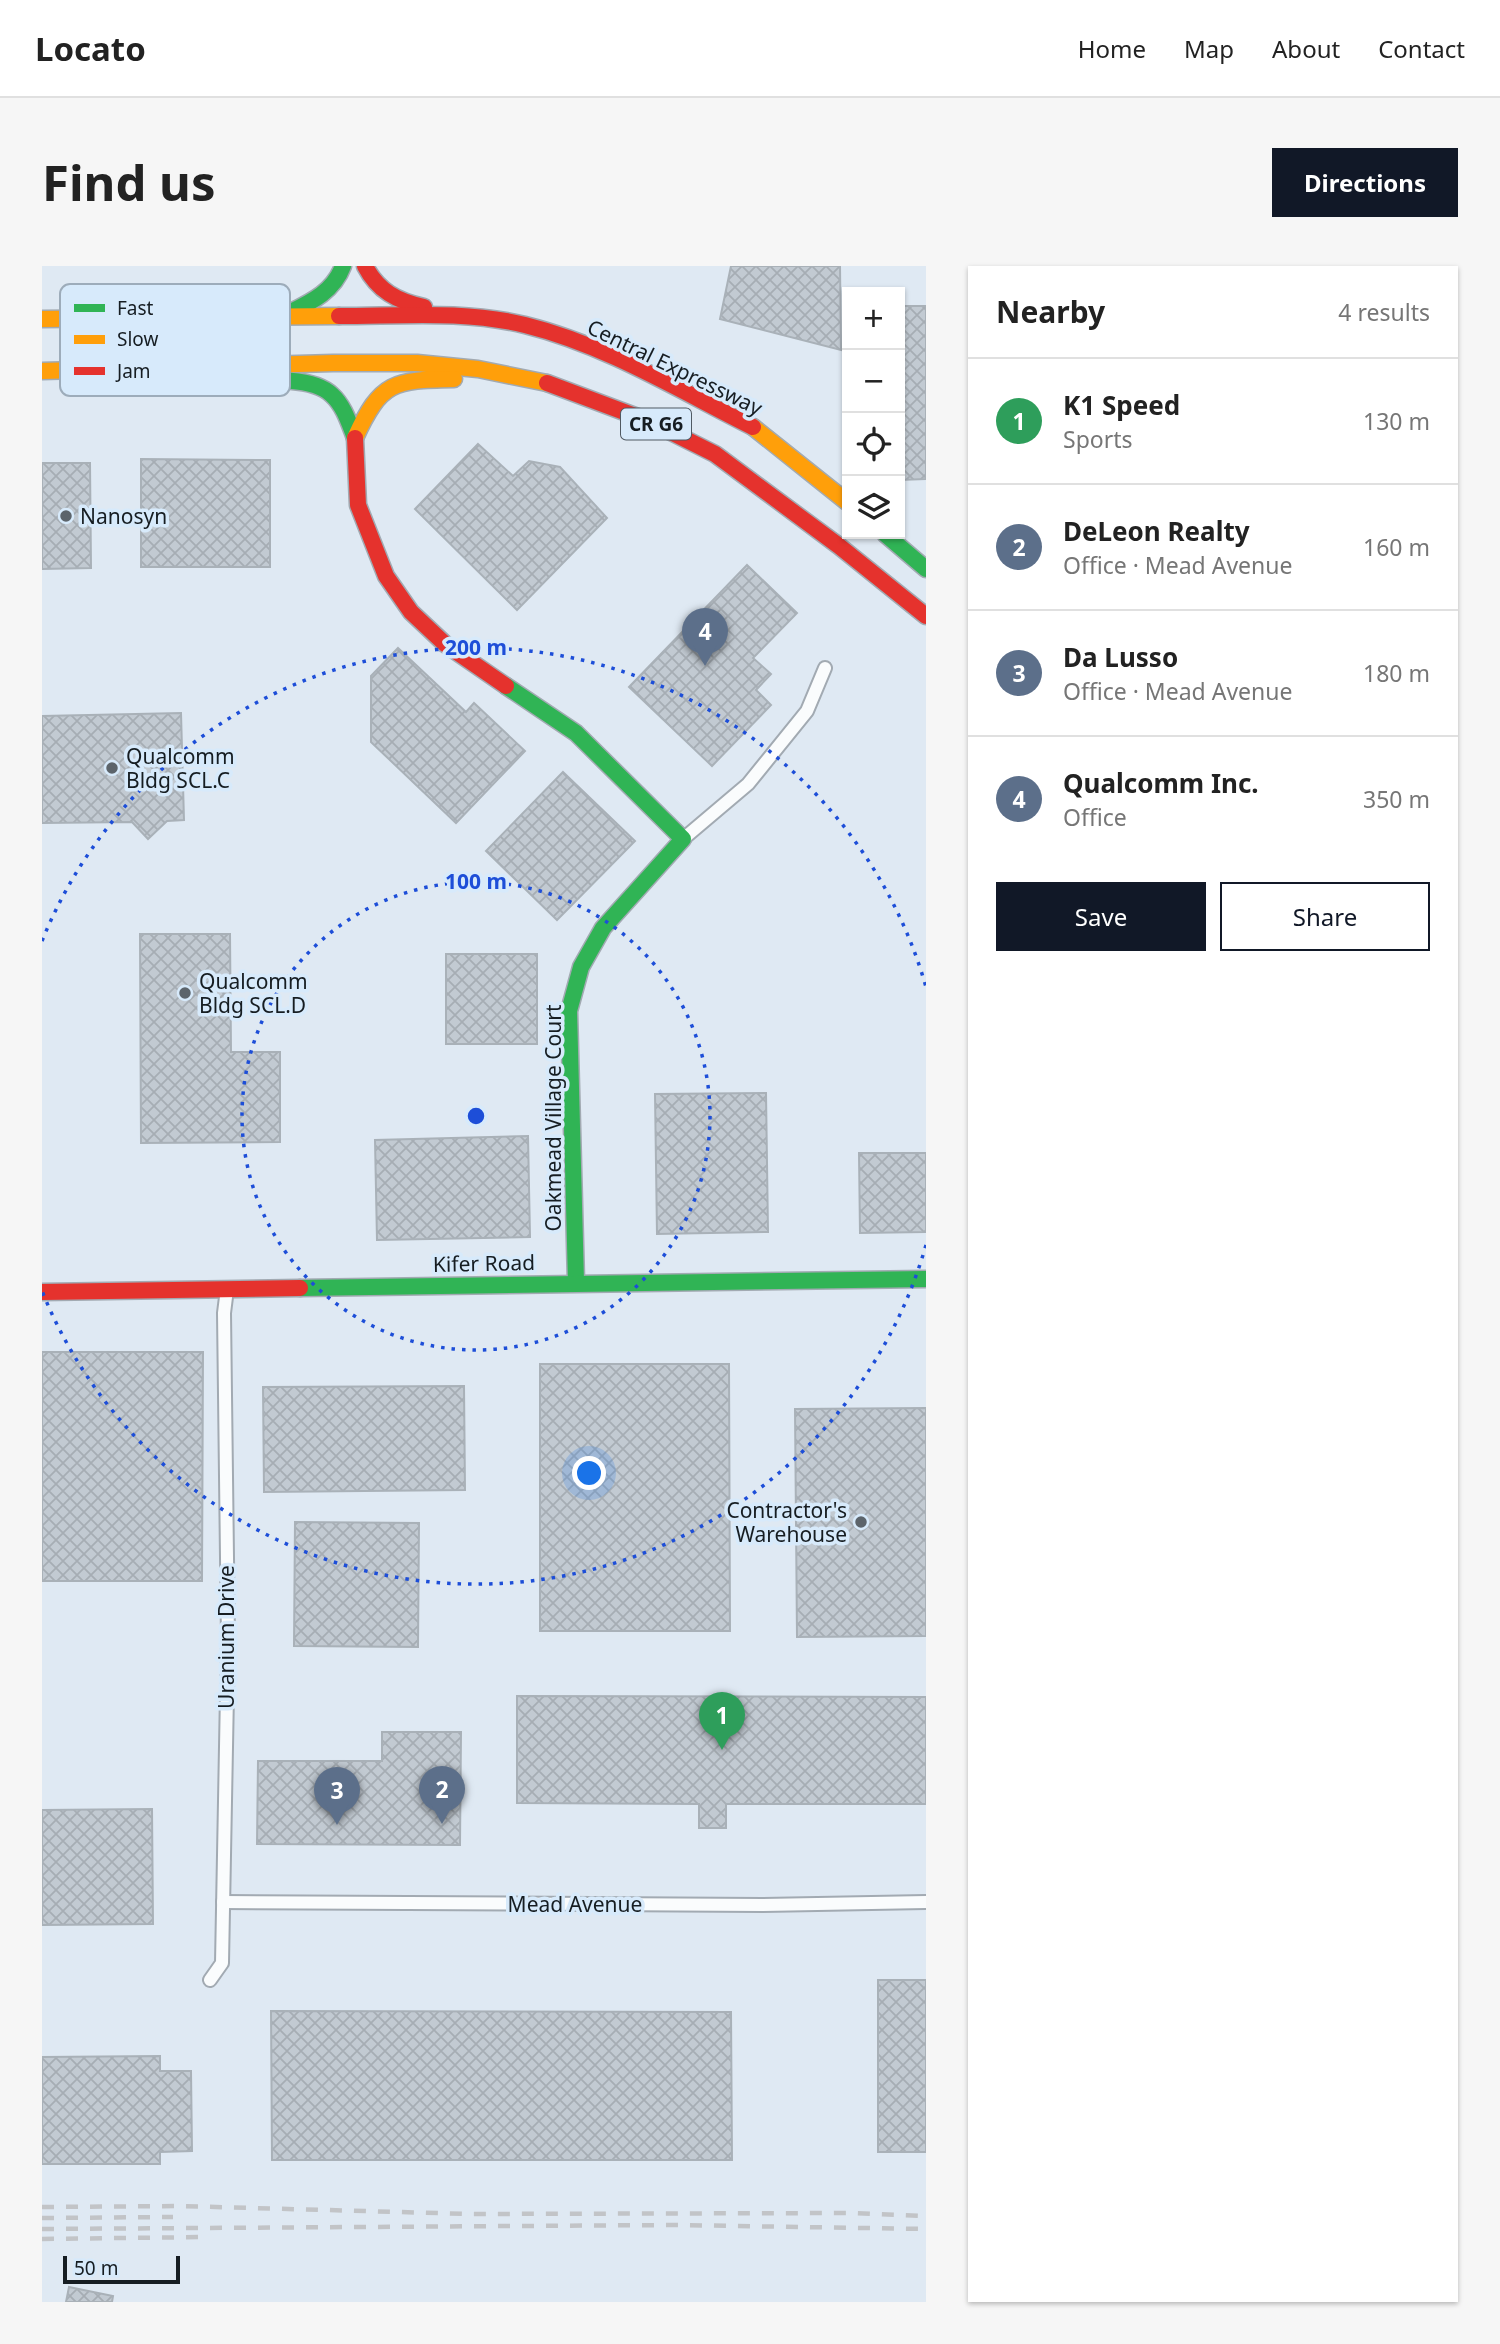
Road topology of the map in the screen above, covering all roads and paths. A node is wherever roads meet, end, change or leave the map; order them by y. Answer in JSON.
{"nodes":[{"id":1,"x":343,"y":266,"type":"edge"},
{"id":2,"x":365,"y":266,"type":"edge"},
{"id":3,"x":290,"y":312,"type":"edge"},
{"id":4,"x":455,"y":315,"type":"junction"},
{"id":5,"x":290,"y":318,"type":"edge"},
{"id":6,"x":42,"y":319,"type":"edge"},
{"id":7,"x":60,"y":319,"type":"edge"},
{"id":8,"x":290,"y":364,"type":"edge"},
{"id":9,"x":60,"y":370,"type":"edge"},
{"id":10,"x":42,"y":371,"type":"edge"},
{"id":11,"x":290,"y":384,"type":"edge"},
{"id":12,"x":651,"y":422,"type":"junction"},
{"id":13,"x":355,"y":438,"type":"junction"},
{"id":14,"x":842,"y":498,"type":"edge"},
{"id":15,"x":891,"y":539,"type":"edge"},
{"id":16,"x":926,"y":569,"type":"edge"},
{"id":17,"x":926,"y":616,"type":"edge"},
{"id":18,"x":825,"y":668,"type":"dead end"},
{"id":19,"x":683,"y":839,"type":"junction"},
{"id":20,"x":926,"y":1279,"type":"edge"},
{"id":21,"x":576,"y":1282,"type":"junction"},
{"id":22,"x":227,"y":1289,"type":"junction"},
{"id":23,"x":42,"y":1292,"type":"edge"},
{"id":24,"x":223,"y":1902,"type":"junction"},
{"id":25,"x":926,"y":1902,"type":"edge"},
{"id":26,"x":210,"y":1980,"type":"dead end"}],
"edges":[{"from":1,"to":3,"type":"main road"},
{"from":2,"to":4,"type":"main road"},
{"from":4,"to":5,"type":"main road","name":"Central Expressway","number":"CR G6"},
{"from":4,"to":14,"type":"main road","name":"Central Expressway","number":"CR G6"},
{"from":6,"to":7,"type":"main road","name":"Central Expressway","number":"CR G6"},
{"from":8,"to":12,"type":"main road","number":"CR G6"},
{"from":9,"to":10,"type":"main road","number":"CR G6"},
{"from":11,"to":13,"type":"main road"},
{"from":12,"to":13,"type":"main road"},
{"from":12,"to":17,"type":"main road","number":"CR G6"},
{"from":13,"to":19,"type":"main road"},
{"from":15,"to":16,"type":"main road"},
{"from":18,"to":19,"type":"street","name":"Oakmead Village Court"},
{"from":19,"to":21,"type":"main road","name":"Oakmead Village Court"},
{"from":20,"to":21,"type":"main road","name":"Kifer Road"},
{"from":21,"to":22,"type":"main road","name":"Kifer Road"},
{"from":22,"to":23,"type":"main road","name":"Kifer Road"},
{"from":22,"to":24,"type":"street","name":"Uranium Drive"},
{"from":24,"to":25,"type":"street","name":"Mead Avenue"},
{"from":24,"to":26,"type":"street","name":"Uranium Drive"}]}
